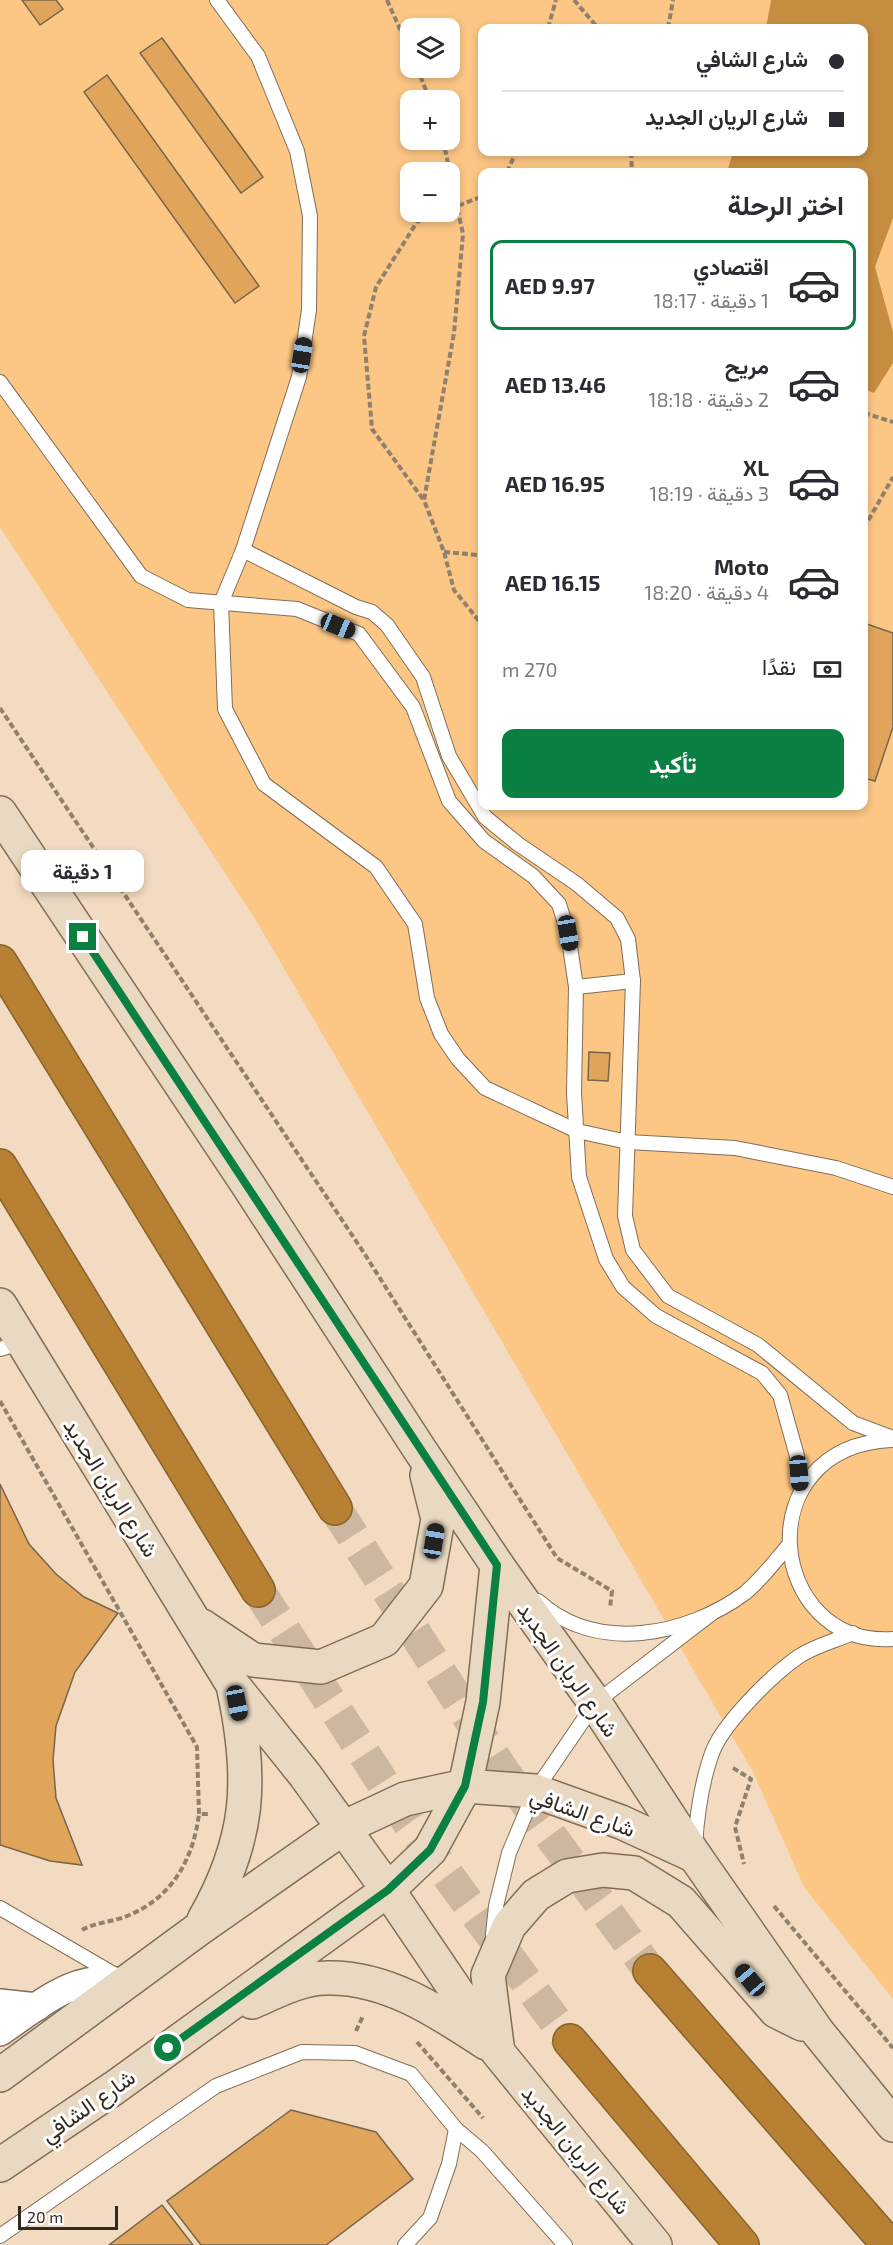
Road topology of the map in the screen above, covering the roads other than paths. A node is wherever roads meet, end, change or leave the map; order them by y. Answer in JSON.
{"nodes":[{"id":1,"x":217,"y":0,"type":"edge"},
{"id":2,"x":0,"y":382,"type":"edge"},
{"id":3,"x":243,"y":550,"type":"junction"},
{"id":4,"x":221,"y":603,"type":"junction"},
{"id":5,"x":478,"y":805,"type":"edge"},
{"id":6,"x":481,"y":810,"type":"edge"},
{"id":7,"x":0,"y":813,"type":"edge"},
{"id":8,"x":0,"y":962,"type":"edge"},
{"id":9,"x":633,"y":981,"type":"junction"},
{"id":10,"x":576,"y":987,"type":"junction"},
{"id":11,"x":577,"y":1131,"type":"junction"},
{"id":12,"x":628,"y":1142,"type":"junction"},
{"id":13,"x":0,"y":1166,"type":"edge"},
{"id":14,"x":893,"y":1187,"type":"edge"},
{"id":15,"x":0,"y":1305,"type":"edge"},
{"id":16,"x":11,"y":1345,"type":"edge"},
{"id":17,"x":893,"y":1439,"type":"edge"},
{"id":18,"x":420,"y":1450,"type":"junction"},
{"id":19,"x":801,"y":1491,"type":"junction"},
{"id":20,"x":335,"y":1508,"type":"tunnel mouth"},
{"id":21,"x":788,"y":1546,"type":"junction"},
{"id":22,"x":497,"y":1565,"type":"junction"},
{"id":23,"x":258,"y":1590,"type":"tunnel mouth"},
{"id":24,"x":711,"y":1614,"type":"junction"},
{"id":25,"x":195,"y":1622,"type":"junction"},
{"id":26,"x":853,"y":1633,"type":"junction"},
{"id":27,"x":893,"y":1639,"type":"edge"},
{"id":28,"x":233,"y":1685,"type":"junction"},
{"id":29,"x":595,"y":1703,"type":"junction"},
{"id":30,"x":465,"y":1786,"type":"junction"},
{"id":31,"x":535,"y":1791,"type":"junction"},
{"id":32,"x":343,"y":1828,"type":"junction"},
{"id":33,"x":695,"y":1856,"type":"junction"},
{"id":34,"x":388,"y":1890,"type":"junction"},
{"id":35,"x":0,"y":1908,"type":"edge"},
{"id":36,"x":200,"y":1928,"type":"junction"},
{"id":37,"x":650,"y":1971,"type":"tunnel mouth"},
{"id":38,"x":488,"y":1975,"type":"junction"},
{"id":39,"x":125,"y":1982,"type":"junction"},
{"id":40,"x":0,"y":2003,"type":"edge"},
{"id":41,"x":37,"y":2007,"type":"junction"},
{"id":42,"x":204,"y":2021,"type":"junction"},
{"id":43,"x":817,"y":2031,"type":"junction"},
{"id":44,"x":0,"y":2032,"type":"edge"},
{"id":45,"x":570,"y":2042,"type":"tunnel mouth"},
{"id":46,"x":498,"y":2051,"type":"junction"},
{"id":47,"x":0,"y":2075,"type":"edge"},
{"id":48,"x":893,"y":2125,"type":"edge"},
{"id":49,"x":456,"y":2129,"type":"junction"},
{"id":50,"x":0,"y":2164,"type":"edge"},
{"id":51,"x":0,"y":2236,"type":"edge"},
{"id":52,"x":405,"y":2245,"type":"edge"},
{"id":53,"x":565,"y":2245,"type":"edge"},
{"id":54,"x":655,"y":2245,"type":"edge"},
{"id":55,"x":742,"y":2245,"type":"edge"},
{"id":56,"x":889,"y":2245,"type":"edge"}],
"edges":[{"from":1,"to":3,"type":"lane"},
{"from":2,"to":4,"type":"lane"},
{"from":3,"to":4,"type":"lane"},
{"from":3,"to":5,"type":"lane"},
{"from":4,"to":10,"type":"lane"},
{"from":4,"to":11,"type":"lane"},
{"from":6,"to":9,"type":"lane"},
{"from":7,"to":18,"type":"main road","name":"شارع الريان الجديد"},
{"from":8,"to":20,"type":"highway"},
{"from":9,"to":10,"type":"lane"},
{"from":9,"to":12,"type":"lane"},
{"from":10,"to":11,"type":"lane"},
{"from":11,"to":12,"type":"lane"},
{"from":11,"to":19,"type":"lane"},
{"from":12,"to":14,"type":"lane"},
{"from":12,"to":17,"type":"lane"},
{"from":13,"to":23,"type":"highway"},
{"from":15,"to":16,"type":"main road","name":"شارع الريان الجديد"},
{"from":16,"to":25,"type":"main road","name":"شارع الريان الجديد"},
{"from":17,"to":19,"type":"lane"},
{"from":18,"to":22,"type":"main road","name":"شارع الريان الجديد"},
{"from":18,"to":25,"type":"main road"},
{"from":19,"to":21,"type":"lane"},
{"from":21,"to":24,"type":"lane"},
{"from":21,"to":26,"type":"lane"},
{"from":22,"to":24,"type":"lane"},
{"from":22,"to":29,"type":"main road","name":"شارع الريان الجديد"},
{"from":22,"to":30,"type":"main road","name":"شارع الشافي"},
{"from":24,"to":29,"type":"lane"},
{"from":25,"to":28,"type":"main road","name":"شارع الريان الجديد"},
{"from":26,"to":27,"type":"lane"},
{"from":26,"to":33,"type":"lane"},
{"from":28,"to":32,"type":"main road","name":"شارع الريان الجديد"},
{"from":28,"to":36,"type":"main road"},
{"from":29,"to":31,"type":"lane"},
{"from":29,"to":33,"type":"main road","name":"شارع الريان الجديد"},
{"from":30,"to":31,"type":"main road","name":"شارع الشافي"},
{"from":30,"to":32,"type":"main road","name":"شارع الشافي"},
{"from":30,"to":34,"type":"main road","name":"شارع الشافي"},
{"from":31,"to":33,"type":"main road","name":"شارع الشافي"},
{"from":31,"to":38,"type":"lane"},
{"from":32,"to":34,"type":"main road","name":"شارع الريان الجديد"},
{"from":32,"to":36,"type":"main road","name":"شارع الشافي"},
{"from":33,"to":43,"type":"main road","name":"شارع الريان الجديد"},
{"from":34,"to":42,"type":"main road","name":"شارع الشافي"},
{"from":34,"to":46,"type":"main road","name":"شارع الريان الجديد"},
{"from":35,"to":39,"type":"lane"},
{"from":36,"to":39,"type":"main road","name":"شارع الشافي"},
{"from":37,"to":56,"type":"highway"},
{"from":38,"to":43,"type":"main road"},
{"from":38,"to":46,"type":"main road"},
{"from":39,"to":41,"type":"street"},
{"from":39,"to":47,"type":"main road","name":"شارع الشافي"},
{"from":40,"to":41,"type":"street"},
{"from":41,"to":44,"type":"street"},
{"from":42,"to":46,"type":"main road"},
{"from":42,"to":50,"type":"main road","name":"شارع الشافي"},
{"from":43,"to":48,"type":"main road","name":"شارع الريان الجديد"},
{"from":45,"to":55,"type":"highway"},
{"from":46,"to":54,"type":"main road","name":"شارع الريان الجديد"},
{"from":49,"to":51,"type":"lane"},
{"from":49,"to":52,"type":"lane"},
{"from":49,"to":53,"type":"lane"}]}
